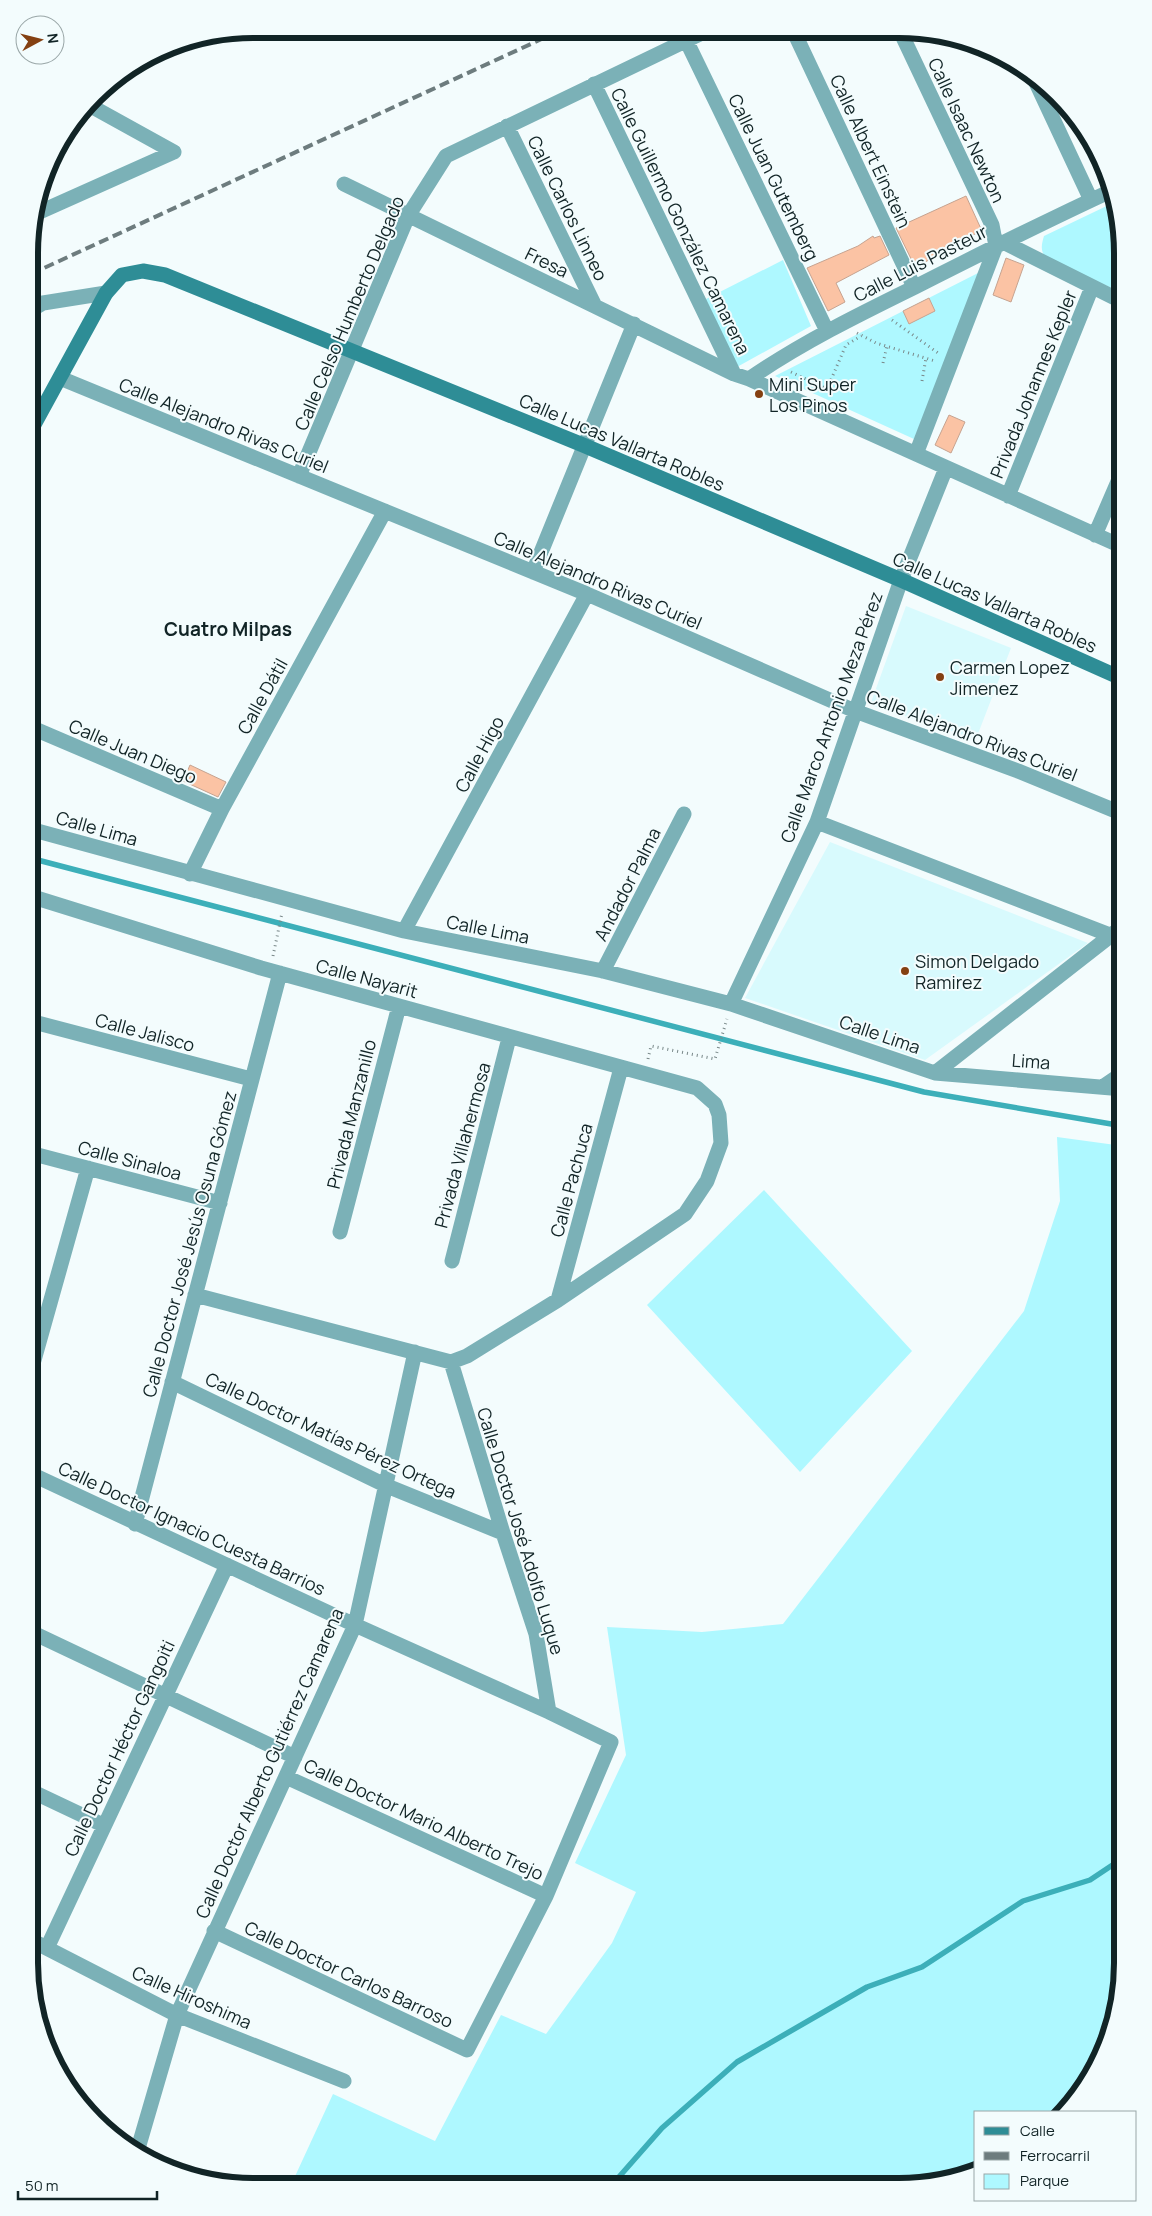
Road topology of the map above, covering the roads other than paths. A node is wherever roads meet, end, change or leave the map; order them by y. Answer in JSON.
{"nodes":[{"id":1,"x":690,"y":38,"type":"edge"},
{"id":2,"x":797,"y":38,"type":"edge"},
{"id":3,"x":903,"y":38,"type":"edge"},
{"id":4,"x":686,"y":40,"type":"junction"},
{"id":5,"x":594,"y":84,"type":"junction"},
{"id":6,"x":1039,"y":90,"type":"edge"},
{"id":7,"x":94,"y":108,"type":"edge"},
{"id":8,"x":507,"y":126,"type":"junction"},
{"id":9,"x":344,"y":184,"type":"dead end"},
{"id":10,"x":1106,"y":193,"type":"edge"},
{"id":11,"x":1091,"y":200,"type":"junction"},
{"id":12,"x":42,"y":211,"type":"edge"},
{"id":13,"x":408,"y":216,"type":"junction"},
{"id":14,"x":1000,"y":244,"type":"junction"},
{"id":15,"x":914,"y":287,"type":"junction"},
{"id":16,"x":1092,"y":287,"type":"junction"},
{"id":17,"x":106,"y":293,"type":"junction"},
{"id":18,"x":1114,"y":298,"type":"edge"},
{"id":19,"x":38,"y":306,"type":"edge"},
{"id":20,"x":595,"y":306,"type":"junction"},
{"id":21,"x":634,"y":324,"type":"junction"},
{"id":22,"x":827,"y":331,"type":"junction"},
{"id":23,"x":351,"y":351,"type":"junction"},
{"id":24,"x":741,"y":377,"type":"junction"},
{"id":25,"x":60,"y":378,"type":"junction"},
{"id":26,"x":38,"y":418,"type":"edge"},
{"id":27,"x":583,"y":445,"type":"junction"},
{"id":28,"x":916,"y":454,"type":"junction"},
{"id":29,"x":946,"y":468,"type":"junction"},
{"id":30,"x":300,"y":476,"type":"junction"},
{"id":31,"x":1114,"y":491,"type":"edge"},
{"id":32,"x":1008,"y":496,"type":"junction"},
{"id":33,"x":385,"y":511,"type":"junction"},
{"id":34,"x":1095,"y":535,"type":"junction"},
{"id":35,"x":1114,"y":543,"type":"edge"},
{"id":36,"x":533,"y":572,"type":"junction"},
{"id":37,"x":901,"y":580,"type":"junction"},
{"id":38,"x":587,"y":594,"type":"junction"},
{"id":39,"x":1114,"y":675,"type":"edge"},
{"id":40,"x":855,"y":711,"type":"junction"},
{"id":41,"x":38,"y":730,"type":"edge"},
{"id":42,"x":222,"y":809,"type":"junction"},
{"id":43,"x":1114,"y":810,"type":"edge"},
{"id":44,"x":684,"y":814,"type":"dead end"},
{"id":45,"x":817,"y":822,"type":"junction"},
{"id":46,"x":38,"y":831,"type":"edge"},
{"id":47,"x":190,"y":874,"type":"junction"},
{"id":48,"x":38,"y":898,"type":"edge"},
{"id":49,"x":404,"y":931,"type":"junction"},
{"id":50,"x":1114,"y":932,"type":"edge"},
{"id":51,"x":1110,"y":935,"type":"junction"},
{"id":52,"x":603,"y":971,"type":"junction"},
{"id":53,"x":275,"y":972,"type":"junction"},
{"id":54,"x":731,"y":1004,"type":"junction"},
{"id":55,"x":399,"y":1006,"type":"junction"},
{"id":56,"x":38,"y":1023,"type":"edge"},
{"id":57,"x":509,"y":1038,"type":"junction"},
{"id":58,"x":621,"y":1068,"type":"junction"},
{"id":59,"x":935,"y":1073,"type":"junction"},
{"id":60,"x":251,"y":1079,"type":"junction"},
{"id":61,"x":1114,"y":1079,"type":"edge"},
{"id":62,"x":1104,"y":1086,"type":"junction"},
{"id":63,"x":1114,"y":1087,"type":"edge"},
{"id":64,"x":38,"y":1155,"type":"edge"},
{"id":65,"x":88,"y":1168,"type":"junction"},
{"id":66,"x":220,"y":1204,"type":"junction"},
{"id":67,"x":340,"y":1232,"type":"dead end"},
{"id":68,"x":452,"y":1260,"type":"dead end"},
{"id":69,"x":196,"y":1295,"type":"junction"},
{"id":70,"x":558,"y":1300,"type":"junction"},
{"id":71,"x":38,"y":1346,"type":"edge"},
{"id":72,"x":415,"y":1352,"type":"junction"},
{"id":73,"x":450,"y":1362,"type":"junction"},
{"id":74,"x":172,"y":1382,"type":"junction"},
{"id":75,"x":38,"y":1477,"type":"edge"},
{"id":76,"x":386,"y":1486,"type":"junction"},
{"id":77,"x":135,"y":1524,"type":"junction"},
{"id":78,"x":503,"y":1533,"type":"junction"},
{"id":79,"x":227,"y":1565,"type":"junction"},
{"id":80,"x":355,"y":1625,"type":"junction"},
{"id":81,"x":38,"y":1635,"type":"edge"},
{"id":82,"x":164,"y":1695,"type":"junction"},
{"id":83,"x":550,"y":1712,"type":"junction"},
{"id":84,"x":295,"y":1757,"type":"junction"},
{"id":85,"x":286,"y":1777,"type":"junction"},
{"id":86,"x":38,"y":1794,"type":"edge"},
{"id":87,"x":103,"y":1825,"type":"junction"},
{"id":88,"x":546,"y":1896,"type":"junction"},
{"id":89,"x":214,"y":1931,"type":"junction"},
{"id":90,"x":38,"y":1944,"type":"edge"},
{"id":91,"x":47,"y":1948,"type":"junction"},
{"id":92,"x":177,"y":2015,"type":"junction"},
{"id":93,"x":344,"y":2081,"type":"dead end"},
{"id":94,"x":139,"y":2146,"type":"edge"}],
"edges":[{"from":1,"to":4,"type":"street","name":"Calle Celso Humberto Delgado"},
{"from":2,"to":15,"type":"street","name":"Calle Albert Einstein"},
{"from":3,"to":14,"type":"street","name":"Calle Isaac Newton"},
{"from":4,"to":5,"type":"street","name":"Calle Celso Humberto Delgado"},
{"from":4,"to":22,"type":"street","name":"Calle Juan Gutemberg"},
{"from":5,"to":8,"type":"street","name":"Calle Celso Humberto Delgado"},
{"from":5,"to":24,"type":"street","name":"Calle Guillermo González Camarena"},
{"from":6,"to":11,"type":"street"},
{"from":7,"to":12,"type":"street"},
{"from":8,"to":13,"type":"street","name":"Calle Celso Humberto Delgado"},
{"from":8,"to":20,"type":"street","name":"Calle Carlos Linneo"},
{"from":9,"to":13,"type":"street","name":"Fresa"},
{"from":10,"to":11,"type":"street","name":"Calle Luis Pasteur"},
{"from":11,"to":14,"type":"street","name":"Calle Luis Pasteur"},
{"from":13,"to":20,"type":"street","name":"Fresa"},
{"from":13,"to":23,"type":"street","name":"Calle Celso Humberto Delgado"},
{"from":14,"to":15,"type":"street","name":"Calle Luis Pasteur"},
{"from":14,"to":16,"type":"street"},
{"from":14,"to":28,"type":"street"},
{"from":15,"to":22,"type":"street","name":"Calle Luis Pasteur"},
{"from":16,"to":18,"type":"street"},
{"from":16,"to":32,"type":"street","name":"Privada Johannes Kepler"},
{"from":17,"to":19,"type":"street"},
{"from":17,"to":23,"type":"street","name":"Calle Lucas Vallarta Robles"},
{"from":17,"to":25,"type":"street","name":"Calle Lucas Vallarta Robles"},
{"from":20,"to":21,"type":"street","name":"Fresa"},
{"from":21,"to":24,"type":"street","name":"Fresa"},
{"from":21,"to":27,"type":"street"},
{"from":22,"to":24,"type":"street","name":"Calle Luis Pasteur"},
{"from":23,"to":27,"type":"street","name":"Calle Lucas Vallarta Robles"},
{"from":23,"to":30,"type":"street","name":"Calle Celso Humberto Delgado"},
{"from":24,"to":28,"type":"street","name":"Fresa"},
{"from":25,"to":26,"type":"street","name":"Calle Lucas Vallarta Robles"},
{"from":25,"to":30,"type":"street","name":"Calle Alejandro Rivas Curiel"},
{"from":27,"to":36,"type":"street"},
{"from":27,"to":37,"type":"street","name":"Calle Lucas Vallarta Robles"},
{"from":28,"to":29,"type":"street","name":"Fresa"},
{"from":29,"to":32,"type":"street","name":"Fresa"},
{"from":29,"to":37,"type":"street","name":"Calle Marco Antonio Meza Pérez"},
{"from":30,"to":33,"type":"street","name":"Calle Alejandro Rivas Curiel"},
{"from":31,"to":34,"type":"street"},
{"from":32,"to":34,"type":"street","name":"Fresa"},
{"from":33,"to":36,"type":"street","name":"Calle Alejandro Rivas Curiel"},
{"from":33,"to":42,"type":"street","name":"Calle Dátil"},
{"from":34,"to":35,"type":"street","name":"Fresa"},
{"from":36,"to":38,"type":"street","name":"Calle Alejandro Rivas Curiel"},
{"from":37,"to":39,"type":"street","name":"Calle Lucas Vallarta Robles"},
{"from":37,"to":40,"type":"street","name":"Calle Marco Antonio Meza Pérez"},
{"from":38,"to":40,"type":"street","name":"Calle Alejandro Rivas Curiel"},
{"from":38,"to":49,"type":"street","name":"Calle Higo"},
{"from":40,"to":43,"type":"street","name":"Calle Alejandro Rivas Curiel"},
{"from":40,"to":45,"type":"street","name":"Calle Marco Antonio Meza Pérez"},
{"from":41,"to":42,"type":"street","name":"Calle Juan Diego"},
{"from":42,"to":47,"type":"street","name":"Calle Dátil"},
{"from":44,"to":52,"type":"street","name":"Andador Palma"},
{"from":45,"to":51,"type":"street"},
{"from":45,"to":54,"type":"street","name":"Calle Marco Antonio Meza Pérez"},
{"from":46,"to":47,"type":"street","name":"Calle Lima"},
{"from":47,"to":49,"type":"street","name":"Calle Lima"},
{"from":48,"to":53,"type":"street","name":"Calle Nayarit"},
{"from":49,"to":52,"type":"street","name":"Calle Lima"},
{"from":50,"to":51,"type":"street"},
{"from":51,"to":59,"type":"street"},
{"from":52,"to":54,"type":"street","name":"Calle Lima"},
{"from":53,"to":55,"type":"street","name":"Calle Nayarit"},
{"from":53,"to":60,"type":"street","name":"Calle Doctor José Jesús Osuna Gómez"},
{"from":54,"to":59,"type":"street","name":"Calle Lima"},
{"from":55,"to":57,"type":"street","name":"Calle Nayarit"},
{"from":55,"to":67,"type":"street","name":"Privada Manzanillo"},
{"from":56,"to":60,"type":"street","name":"Calle Jalisco"},
{"from":57,"to":58,"type":"street","name":"Calle Nayarit"},
{"from":57,"to":68,"type":"street","name":"Privada Villahermosa"},
{"from":58,"to":70,"type":"street","name":"Calle Pachuca"},
{"from":58,"to":70,"type":"street","name":"Calle Nayarit"},
{"from":59,"to":62,"type":"street","name":"Lima"},
{"from":60,"to":66,"type":"street","name":"Calle Doctor José Jesús Osuna Gómez"},
{"from":61,"to":62,"type":"street"},
{"from":62,"to":63,"type":"street","name":"Lima"},
{"from":64,"to":65,"type":"street","name":"Calle Sinaloa"},
{"from":65,"to":66,"type":"street","name":"Calle Sinaloa"},
{"from":65,"to":71,"type":"street"},
{"from":66,"to":69,"type":"street","name":"Calle Doctor José Jesús Osuna Gómez"},
{"from":69,"to":72,"type":"street"},
{"from":69,"to":74,"type":"street","name":"Calle Doctor José Jesús Osuna Gómez"},
{"from":70,"to":73,"type":"street"},
{"from":72,"to":73,"type":"street"},
{"from":72,"to":76,"type":"street","name":"Calle Doctor Alberto Gutiérrez Camarena"},
{"from":73,"to":78,"type":"street","name":"Calle Doctor José Adolfo Luque"},
{"from":74,"to":76,"type":"street","name":"Calle Doctor Matías Pérez Ortega"},
{"from":74,"to":77,"type":"street","name":"Calle Doctor José Jesús Osuna Gómez"},
{"from":75,"to":77,"type":"street","name":"Calle Doctor Ignacio Cuesta Barrios"},
{"from":76,"to":78,"type":"street","name":"Calle Doctor Matías Pérez Ortega"},
{"from":76,"to":80,"type":"street","name":"Calle Doctor Alberto Gutiérrez Camarena"},
{"from":77,"to":79,"type":"street","name":"Calle Doctor Ignacio Cuesta Barrios"},
{"from":78,"to":83,"type":"street","name":"Calle Doctor José Adolfo Luque"},
{"from":79,"to":80,"type":"street","name":"Calle Doctor Ignacio Cuesta Barrios"},
{"from":79,"to":82,"type":"street","name":"Calle Doctor Héctor Gangoiti"},
{"from":80,"to":83,"type":"street","name":"Calle Doctor Ignacio Cuesta Barrios"},
{"from":80,"to":84,"type":"street","name":"Calle Doctor Alberto Gutiérrez Camarena"},
{"from":81,"to":82,"type":"street"},
{"from":82,"to":84,"type":"street"},
{"from":82,"to":87,"type":"street","name":"Calle Doctor Héctor Gangoiti"},
{"from":83,"to":88,"type":"street","name":"Calle Doctor Ignacio Cuesta Barrios"},
{"from":84,"to":85,"type":"street","name":"Calle Doctor Alberto Gutiérrez Camarena"},
{"from":85,"to":88,"type":"street","name":"Calle Doctor Mario Alberto Trejo"},
{"from":85,"to":89,"type":"street","name":"Calle Doctor Alberto Gutiérrez Camarena"},
{"from":86,"to":87,"type":"street"},
{"from":87,"to":91,"type":"street","name":"Calle Doctor Héctor Gangoiti"},
{"from":88,"to":89,"type":"street","name":"Calle Doctor Carlos Barroso"},
{"from":89,"to":92,"type":"street","name":"Calle Doctor Alberto Gutiérrez Camarena"},
{"from":90,"to":91,"type":"street","name":"Calle Hiroshima"},
{"from":91,"to":92,"type":"street","name":"Calle Hiroshima"},
{"from":92,"to":93,"type":"street","name":"Calle Hiroshima"},
{"from":92,"to":94,"type":"street","name":"Calle Doctor Alberto Gutiérrez Camarena"}]}
